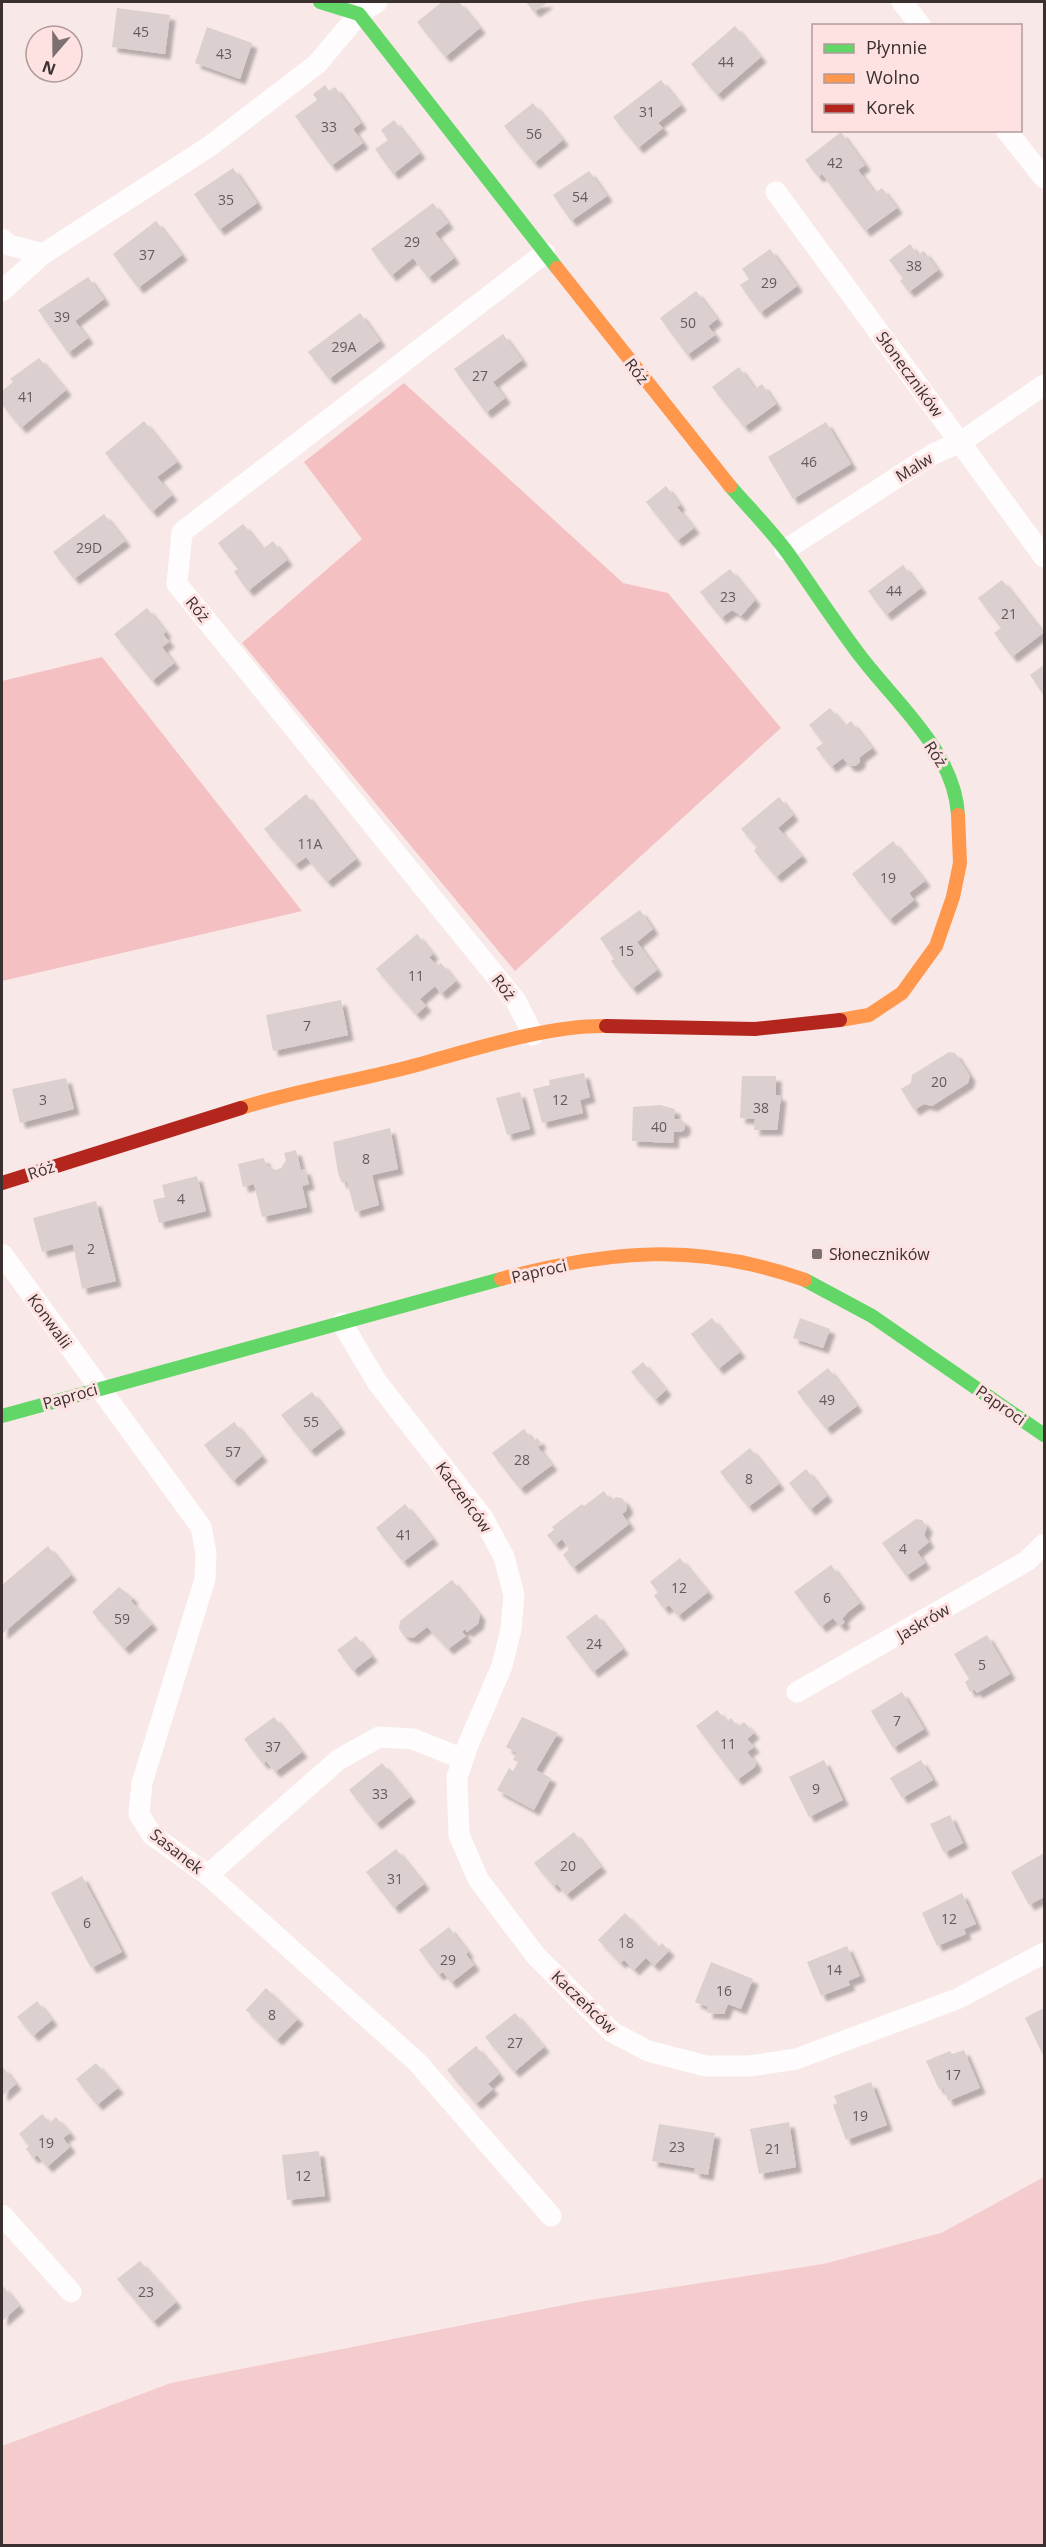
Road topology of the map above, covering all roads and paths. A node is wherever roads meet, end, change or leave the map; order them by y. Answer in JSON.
{"nodes":[{"id":1,"x":320,"y":2,"type":"edge"},
{"id":2,"x":377,"y":2,"type":"edge"},
{"id":3,"x":902,"y":2,"type":"edge"},
{"id":4,"x":359,"y":14,"type":"junction"},
{"id":5,"x":919,"y":24,"type":"edge"},
{"id":6,"x":1008,"y":132,"type":"edge"},
{"id":7,"x":1044,"y":178,"type":"edge"},
{"id":8,"x":776,"y":192,"type":"dead end"},
{"id":9,"x":2,"y":239,"type":"edge"},
{"id":10,"x":545,"y":253,"type":"junction"},
{"id":11,"x":43,"y":254,"type":"junction"},
{"id":12,"x":2,"y":291,"type":"edge"},
{"id":13,"x":1044,"y":385,"type":"edge"},
{"id":14,"x":961,"y":442,"type":"junction"},
{"id":15,"x":785,"y":550,"type":"junction"},
{"id":16,"x":1044,"y":557,"type":"edge"},
{"id":17,"x":533,"y":1035,"type":"junction"},
{"id":18,"x":2,"y":1183,"type":"edge"},
{"id":19,"x":2,"y":1254,"type":"edge"},
{"id":20,"x":342,"y":1323,"type":"junction"},
{"id":21,"x":99,"y":1388,"type":"junction"},
{"id":22,"x":2,"y":1416,"type":"edge"},
{"id":23,"x":1044,"y":1435,"type":"edge"},
{"id":24,"x":1044,"y":1544,"type":"edge"},
{"id":25,"x":797,"y":1692,"type":"dead end"},
{"id":26,"x":463,"y":1759,"type":"junction"},
{"id":27,"x":208,"y":1875,"type":"junction"},
{"id":28,"x":1044,"y":1953,"type":"edge"},
{"id":29,"x":2,"y":2214,"type":"edge"},
{"id":30,"x":551,"y":2216,"type":"dead end"},
{"id":31,"x":71,"y":2292,"type":"dead end"}],
"edges":[{"from":1,"to":4,"type":"street"},
{"from":2,"to":4,"type":"street"},
{"from":3,"to":5,"type":"street"},
{"from":4,"to":10,"type":"street","name":"Róż"},
{"from":4,"to":11,"type":"street"},
{"from":6,"to":7,"type":"street"},
{"from":8,"to":14,"type":"street","name":"Słoneczników"},
{"from":9,"to":11,"type":"street"},
{"from":10,"to":15,"type":"street","name":"Róż"},
{"from":10,"to":17,"type":"street","name":"Róż"},
{"from":11,"to":12,"type":"street"},
{"from":13,"to":14,"type":"street","name":"Malw"},
{"from":14,"to":15,"type":"street","name":"Malw"},
{"from":14,"to":16,"type":"street","name":"Słoneczników"},
{"from":15,"to":17,"type":"street","name":"Róż"},
{"from":17,"to":18,"type":"street","name":"Róż"},
{"from":19,"to":21,"type":"street","name":"Konwalii"},
{"from":20,"to":21,"type":"street","name":"Paproci"},
{"from":20,"to":23,"type":"street","name":"Paproci"},
{"from":20,"to":26,"type":"street","name":"Kaczeńców"},
{"from":21,"to":22,"type":"street","name":"Paproci"},
{"from":21,"to":27,"type":"street","name":"Sasanek"},
{"from":24,"to":25,"type":"street","name":"Jaskrów"},
{"from":26,"to":27,"type":"street"},
{"from":26,"to":28,"type":"street","name":"Kaczeńców"},
{"from":27,"to":30,"type":"street","name":"Sasanek"},
{"from":29,"to":31,"type":"street"}]}
